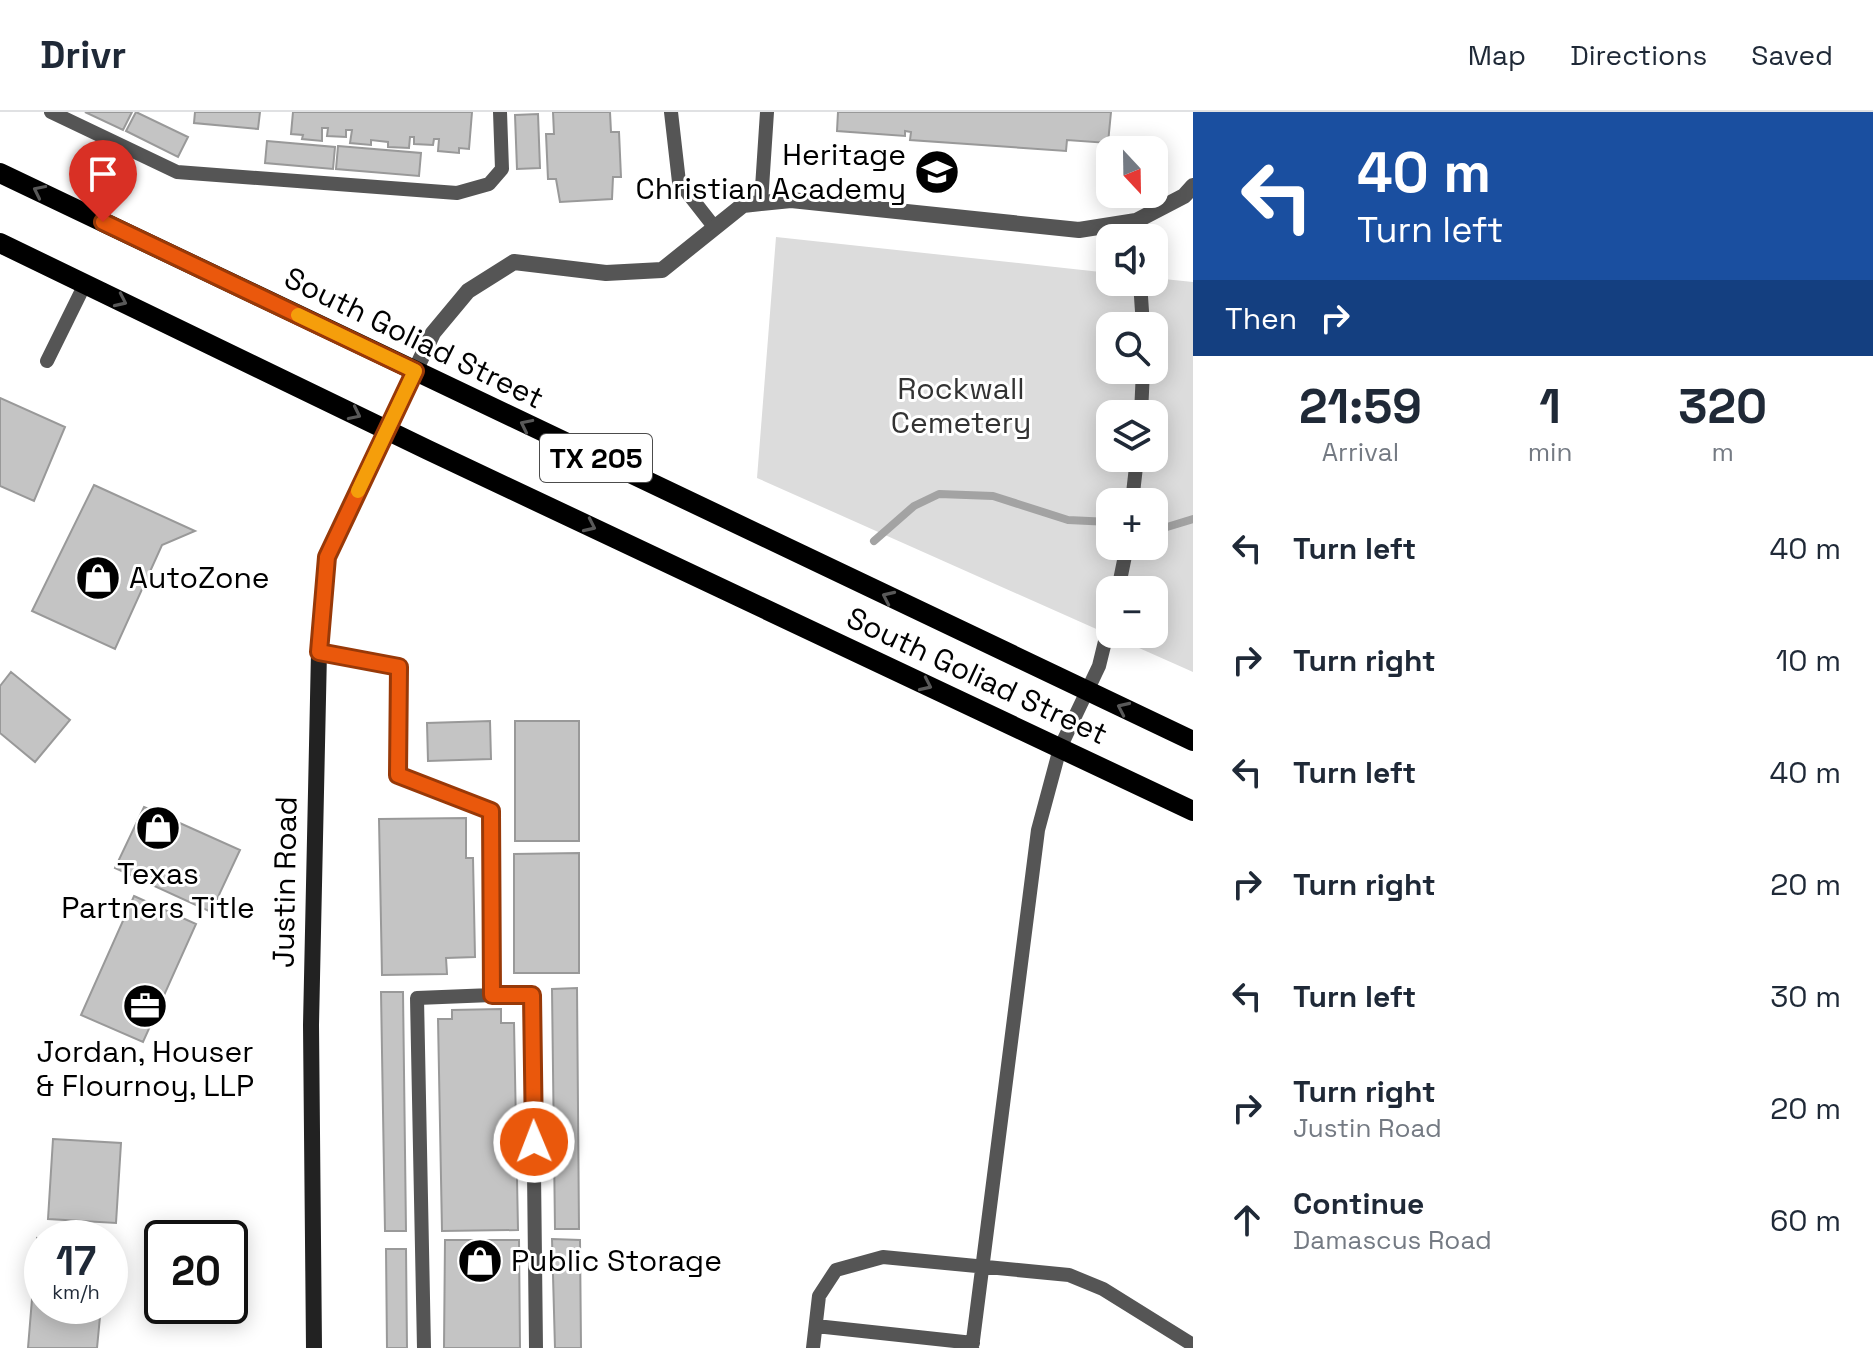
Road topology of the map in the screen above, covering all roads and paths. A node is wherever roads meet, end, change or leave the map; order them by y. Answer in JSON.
{"nodes":[{"id":1,"x":51,"y":112,"type":"edge"},
{"id":2,"x":500,"y":112,"type":"edge"},
{"id":3,"x":671,"y":112,"type":"edge"},
{"id":4,"x":767,"y":112,"type":"edge"},
{"id":5,"x":0,"y":173,"type":"edge"},
{"id":6,"x":1193,"y":186,"type":"edge"},
{"id":7,"x":761,"y":203,"type":"junction"},
{"id":8,"x":1144,"y":224,"type":"edge"},
{"id":9,"x":715,"y":228,"type":"junction"},
{"id":10,"x":1096,"y":230,"type":"edge"},
{"id":11,"x":1,"y":245,"type":"edge"},
{"id":12,"x":85,"y":284,"type":"junction"},
{"id":13,"x":47,"y":361,"type":"dead end"},
{"id":14,"x":415,"y":371,"type":"junction"},
{"id":15,"x":387,"y":430,"type":"junction"},
{"id":16,"x":1103,"y":648,"type":"edge"},
{"id":17,"x":319,"y":652,"type":"junction"},
{"id":18,"x":1088,"y":691,"type":"junction"},
{"id":19,"x":1193,"y":741,"type":"edge"},
{"id":20,"x":1060,"y":748,"type":"junction"},
{"id":21,"x":1193,"y":811,"type":"edge"},
{"id":22,"x":492,"y":995,"type":"junction"},
{"id":23,"x":981,"y":1265,"type":"junction"},
{"id":24,"x":816,"y":1326,"type":"junction"},
{"id":25,"x":972,"y":1345,"type":"edge"},
{"id":26,"x":1193,"y":1345,"type":"edge"},
{"id":27,"x":314,"y":1348,"type":"edge"},
{"id":28,"x":424,"y":1348,"type":"edge"},
{"id":29,"x":536,"y":1348,"type":"edge"},
{"id":30,"x":813,"y":1348,"type":"edge"}],
"edges":[{"from":1,"to":2,"type":"lane"},
{"from":3,"to":9,"type":"lane"},
{"from":4,"to":7,"type":"lane"},
{"from":14,"to":5,"type":"main road","name":"South Goliad Street","number":"TX 205","one_way":true},
{"from":6,"to":8,"type":"street"},
{"from":7,"to":9,"type":"street"},
{"from":7,"to":10,"type":"street"},
{"from":9,"to":14,"type":"street"},
{"from":11,"to":12,"type":"main road","name":"South Goliad Street","number":"TX 205"},
{"from":12,"to":13,"type":"lane"},
{"from":12,"to":15,"type":"main road","name":"South Goliad Street","number":"TX 205","one_way":true},
{"from":14,"to":15,"type":"street"},
{"from":18,"to":14,"type":"main road","name":"South Goliad Street","number":"TX 205","one_way":true},
{"from":15,"to":17,"type":"street","name":"Justin Road"},
{"from":15,"to":20,"type":"main road","name":"South Goliad Street","number":"TX 205","one_way":true},
{"from":16,"to":18,"type":"lane"},
{"from":17,"to":22,"type":"lane"},
{"from":17,"to":27,"type":"street","name":"Justin Road"},
{"from":19,"to":18,"type":"main road","name":"South Goliad Street","number":"TX 205","one_way":true},
{"from":18,"to":20,"type":"lane"},
{"from":20,"to":21,"type":"main road","name":"South Goliad Street","number":"TX 205"},
{"from":20,"to":23,"type":"lane"},
{"from":22,"to":28,"type":"lane"},
{"from":22,"to":29,"type":"lane"},
{"from":23,"to":24,"type":"lane"},
{"from":23,"to":25,"type":"lane"},
{"from":23,"to":26,"type":"lane"},
{"from":24,"to":25,"type":"lane"},
{"from":24,"to":30,"type":"lane"}]}
